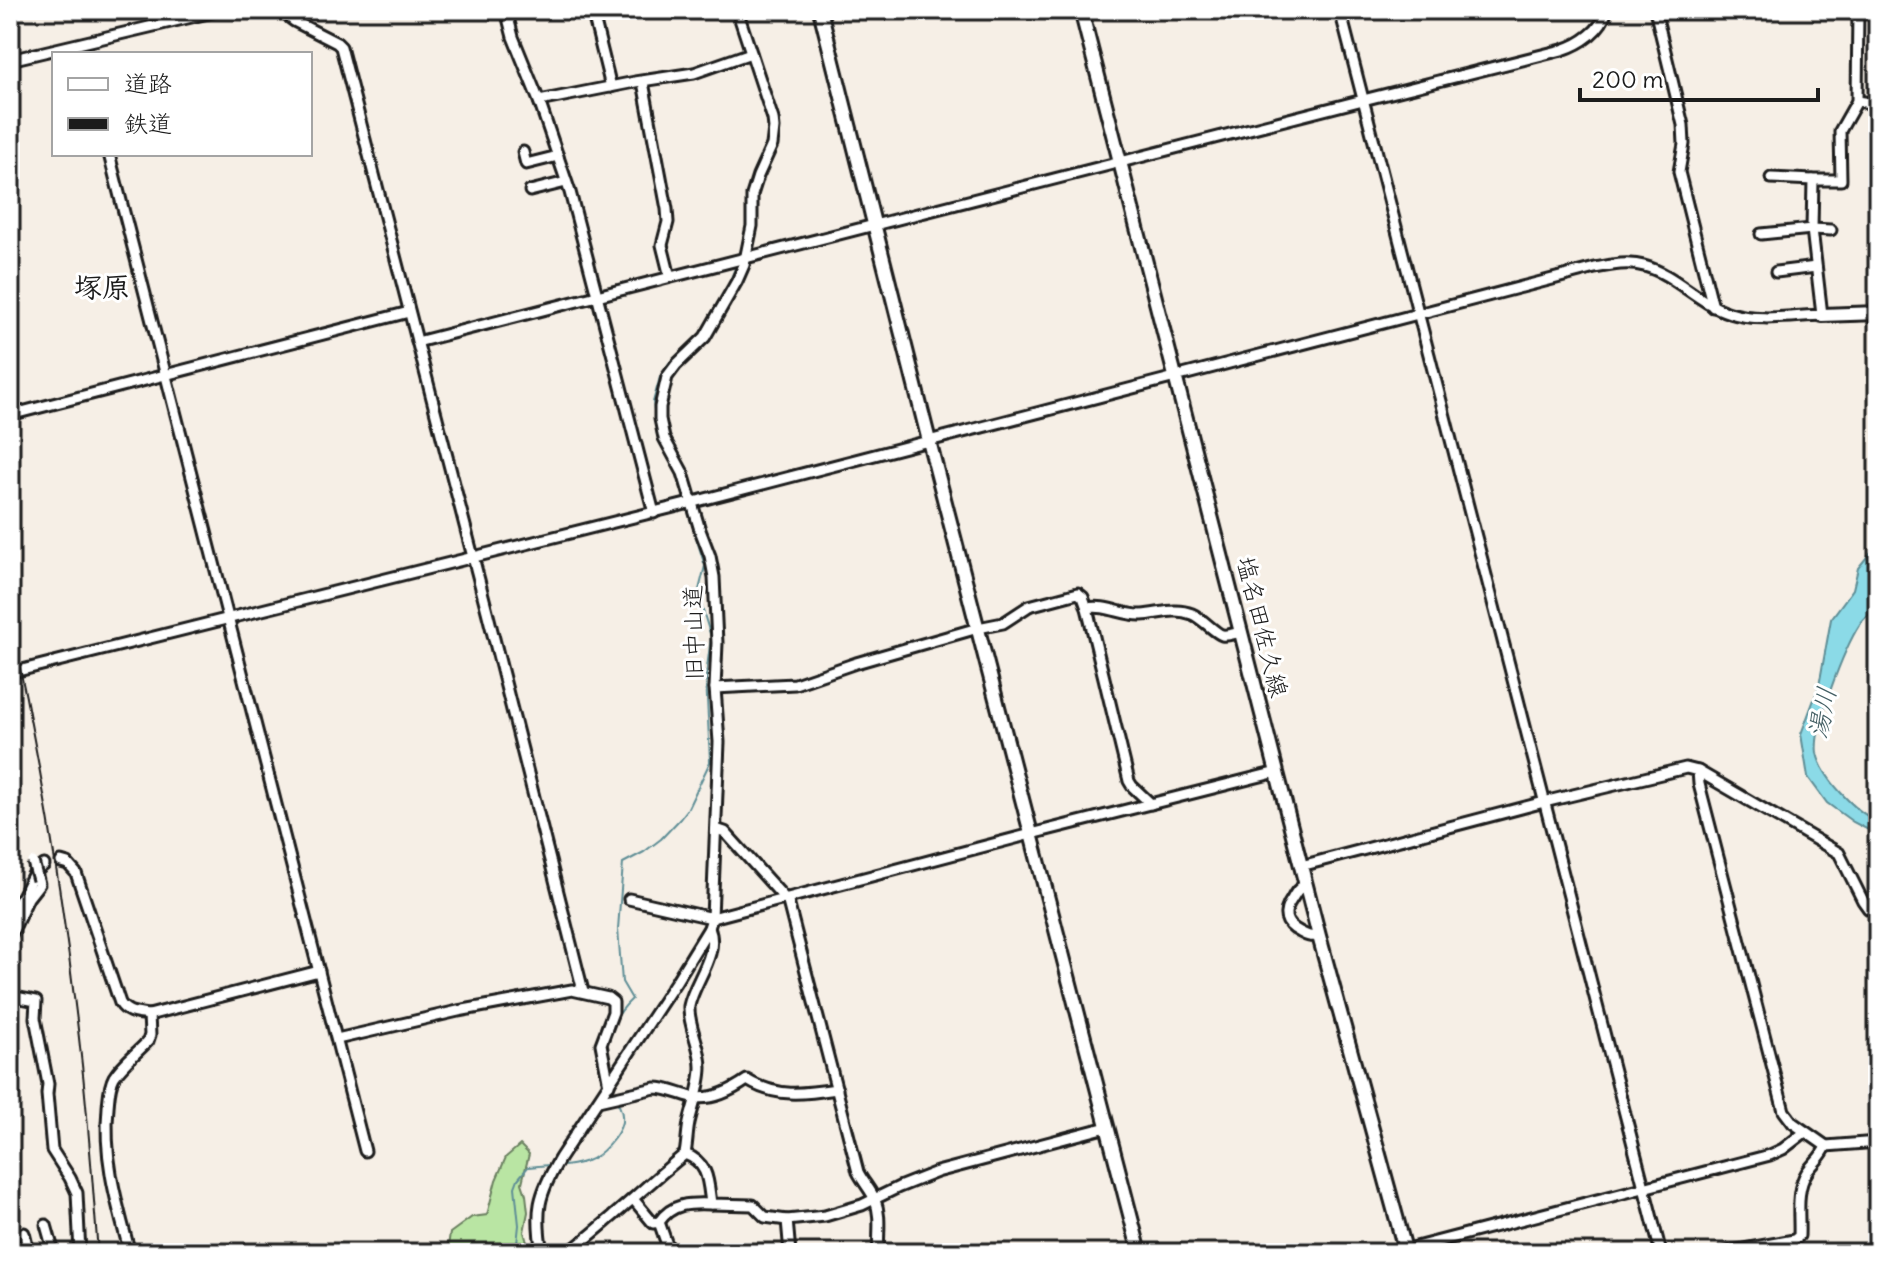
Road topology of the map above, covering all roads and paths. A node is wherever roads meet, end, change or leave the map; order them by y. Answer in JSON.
{"nodes":[{"id":1,"x":221,"y":10,"type":"edge"},
{"id":2,"x":286,"y":10,"type":"edge"},
{"id":3,"x":506,"y":10,"type":"edge"},
{"id":4,"x":592,"y":10,"type":"edge"},
{"id":5,"x":737,"y":10,"type":"edge"},
{"id":6,"x":820,"y":10,"type":"edge"},
{"id":7,"x":1081,"y":10,"type":"edge"},
{"id":8,"x":1340,"y":10,"type":"edge"},
{"id":9,"x":1607,"y":10,"type":"edge"},
{"id":10,"x":1655,"y":10,"type":"edge"},
{"id":11,"x":1858,"y":10,"type":"edge"},
{"id":12,"x":1873,"y":10,"type":"edge"},
{"id":13,"x":1878,"y":21,"type":"edge"},
{"id":14,"x":81,"y":49,"type":"edge"},
{"id":15,"x":52,"y":53,"type":"edge"},
{"id":16,"x":751,"y":53,"type":"junction"},
{"id":17,"x":10,"y":60,"type":"edge"},
{"id":18,"x":643,"y":82,"type":"junction"},
{"id":19,"x":611,"y":87,"type":"junction"},
{"id":20,"x":1363,"y":100,"type":"junction"},
{"id":21,"x":539,"y":101,"type":"junction"},
{"id":22,"x":1857,"y":101,"type":"junction"},
{"id":23,"x":1878,"y":104,"type":"edge"},
{"id":24,"x":523,"y":152,"type":"dead end"},
{"id":25,"x":110,"y":156,"type":"edge"},
{"id":26,"x":558,"y":156,"type":"junction"},
{"id":27,"x":1119,"y":162,"type":"junction"},
{"id":28,"x":1771,"y":178,"type":"dead end"},
{"id":29,"x":1813,"y":180,"type":"junction"},
{"id":30,"x":566,"y":182,"type":"junction"},
{"id":31,"x":530,"y":191,"type":"dead end"},
{"id":32,"x":874,"y":226,"type":"junction"},
{"id":33,"x":1812,"y":229,"type":"junction"},
{"id":34,"x":1831,"y":230,"type":"dead end"},
{"id":35,"x":1761,"y":234,"type":"dead end"},
{"id":36,"x":745,"y":259,"type":"junction"},
{"id":37,"x":1816,"y":267,"type":"junction"},
{"id":38,"x":1776,"y":272,"type":"dead end"},
{"id":39,"x":670,"y":277,"type":"junction"},
{"id":40,"x":597,"y":296,"type":"junction"},
{"id":41,"x":1713,"y":307,"type":"junction"},
{"id":42,"x":409,"y":312,"type":"junction"},
{"id":43,"x":1417,"y":313,"type":"junction"},
{"id":44,"x":1878,"y":313,"type":"edge"},
{"id":45,"x":1822,"y":315,"type":"junction"},
{"id":46,"x":417,"y":342,"type":"junction"},
{"id":47,"x":165,"y":375,"type":"junction"},
{"id":48,"x":1176,"y":376,"type":"junction"},
{"id":49,"x":10,"y":415,"type":"edge"},
{"id":50,"x":929,"y":441,"type":"junction"},
{"id":51,"x":692,"y":502,"type":"junction"},
{"id":52,"x":654,"y":513,"type":"junction"},
{"id":53,"x":473,"y":558,"type":"junction"},
{"id":54,"x":1087,"y":608,"type":"junction"},
{"id":55,"x":229,"y":620,"type":"junction"},
{"id":56,"x":978,"y":628,"type":"junction"},
{"id":57,"x":1241,"y":632,"type":"junction"},
{"id":58,"x":10,"y":673,"type":"edge"},
{"id":59,"x":715,"y":688,"type":"junction"},
{"id":60,"x":1698,"y":771,"type":"junction"},
{"id":61,"x":1277,"y":772,"type":"junction"},
{"id":62,"x":1544,"y":803,"type":"junction"},
{"id":63,"x":1151,"y":804,"type":"junction"},
{"id":64,"x":716,"y":829,"type":"junction"},
{"id":65,"x":1031,"y":834,"type":"junction"},
{"id":66,"x":61,"y":862,"type":"dead end"},
{"id":67,"x":1301,"y":866,"type":"junction"},
{"id":68,"x":1306,"y":885,"type":"junction"},
{"id":69,"x":785,"y":898,"type":"junction"},
{"id":70,"x":629,"y":899,"type":"dead end"},
{"id":71,"x":1878,"y":915,"type":"edge"},
{"id":72,"x":10,"y":919,"type":"edge"},
{"id":73,"x":711,"y":923,"type":"junction"},
{"id":74,"x":1319,"y":936,"type":"junction"},
{"id":75,"x":10,"y":937,"type":"edge"},
{"id":76,"x":319,"y":971,"type":"junction"},
{"id":77,"x":583,"y":991,"type":"junction"},
{"id":78,"x":10,"y":996,"type":"edge"},
{"id":79,"x":149,"y":1015,"type":"junction"},
{"id":80,"x":337,"y":1039,"type":"junction"},
{"id":81,"x":609,"y":1085,"type":"junction"},
{"id":82,"x":837,"y":1089,"type":"junction"},
{"id":83,"x":695,"y":1098,"type":"junction"},
{"id":84,"x":598,"y":1101,"type":"junction"},
{"id":85,"x":1107,"y":1127,"type":"junction"},
{"id":86,"x":1805,"y":1132,"type":"junction"},
{"id":87,"x":1878,"y":1142,"type":"edge"},
{"id":88,"x":1826,"y":1146,"type":"junction"},
{"id":89,"x":365,"y":1151,"type":"dead end"},
{"id":90,"x":685,"y":1154,"type":"junction"},
{"id":91,"x":1646,"y":1189,"type":"junction"},
{"id":92,"x":874,"y":1198,"type":"junction"},
{"id":93,"x":634,"y":1200,"type":"junction"},
{"id":94,"x":711,"y":1204,"type":"junction"},
{"id":95,"x":787,"y":1220,"type":"junction"},
{"id":96,"x":659,"y":1222,"type":"junction"},
{"id":97,"x":46,"y":1225,"type":"dead end"},
{"id":98,"x":24,"y":1233,"type":"dead end"},
{"id":99,"x":1401,"y":1252,"type":"edge"},
{"id":100,"x":29,"y":1253,"type":"edge"},
{"id":101,"x":54,"y":1253,"type":"edge"},
{"id":102,"x":80,"y":1253,"type":"edge"},
{"id":103,"x":130,"y":1253,"type":"edge"},
{"id":104,"x":542,"y":1253,"type":"edge"},
{"id":105,"x":568,"y":1253,"type":"edge"},
{"id":106,"x":670,"y":1253,"type":"edge"},
{"id":107,"x":790,"y":1253,"type":"edge"},
{"id":108,"x":879,"y":1253,"type":"edge"},
{"id":109,"x":1140,"y":1253,"type":"edge"},
{"id":110,"x":1661,"y":1253,"type":"edge"},
{"id":111,"x":1721,"y":1253,"type":"edge"}],
"edges":[{"from":1,"to":14,"type":"street"},
{"from":2,"to":42,"type":"street"},
{"from":3,"to":21,"type":"street"},
{"from":4,"to":19,"type":"street"},
{"from":5,"to":16,"type":"street","name":"旧中山道"},
{"from":6,"to":32,"type":"street"},
{"from":7,"to":27,"type":"street","name":"塩名田佐久線"},
{"from":8,"to":20,"type":"street"},
{"from":9,"to":20,"type":"street"},
{"from":10,"to":41,"type":"street"},
{"from":11,"to":22,"type":"street"},
{"from":12,"to":13,"type":"street"},
{"from":15,"to":17,"type":"street"},
{"from":16,"to":18,"type":"street"},
{"from":16,"to":36,"type":"street","name":"旧中山道"},
{"from":18,"to":19,"type":"street"},
{"from":18,"to":39,"type":"street"},
{"from":19,"to":21,"type":"street"},
{"from":20,"to":27,"type":"street"},
{"from":20,"to":43,"type":"street"},
{"from":21,"to":26,"type":"street"},
{"from":22,"to":23,"type":"street"},
{"from":22,"to":29,"type":"street"},
{"from":24,"to":26,"type":"street"},
{"from":25,"to":47,"type":"street"},
{"from":26,"to":30,"type":"street"},
{"from":27,"to":32,"type":"street"},
{"from":27,"to":48,"type":"street","name":"塩名田佐久線"},
{"from":28,"to":29,"type":"street"},
{"from":29,"to":33,"type":"street"},
{"from":30,"to":31,"type":"street"},
{"from":30,"to":40,"type":"street"},
{"from":32,"to":36,"type":"street"},
{"from":32,"to":50,"type":"street"},
{"from":33,"to":34,"type":"street"},
{"from":33,"to":35,"type":"street"},
{"from":33,"to":37,"type":"street"},
{"from":36,"to":39,"type":"street"},
{"from":36,"to":51,"type":"street","name":"旧中山道"},
{"from":37,"to":38,"type":"street"},
{"from":37,"to":45,"type":"street"},
{"from":39,"to":40,"type":"street"},
{"from":40,"to":46,"type":"street"},
{"from":40,"to":52,"type":"street"},
{"from":41,"to":43,"type":"street"},
{"from":41,"to":45,"type":"street"},
{"from":42,"to":46,"type":"street"},
{"from":42,"to":47,"type":"street"},
{"from":43,"to":48,"type":"street"},
{"from":43,"to":62,"type":"street"},
{"from":44,"to":45,"type":"street"},
{"from":46,"to":53,"type":"street"},
{"from":47,"to":49,"type":"street"},
{"from":47,"to":55,"type":"street"},
{"from":48,"to":50,"type":"street"},
{"from":48,"to":57,"type":"street","name":"塩名田佐久線"},
{"from":50,"to":51,"type":"street"},
{"from":50,"to":56,"type":"street"},
{"from":51,"to":52,"type":"street"},
{"from":51,"to":59,"type":"street","name":"旧中山道"},
{"from":52,"to":53,"type":"street"},
{"from":53,"to":55,"type":"street"},
{"from":53,"to":77,"type":"street"},
{"from":54,"to":56,"type":"street"},
{"from":54,"to":57,"type":"street"},
{"from":54,"to":63,"type":"street"},
{"from":55,"to":58,"type":"street"},
{"from":55,"to":76,"type":"street"},
{"from":56,"to":59,"type":"street"},
{"from":56,"to":65,"type":"street"},
{"from":57,"to":61,"type":"street","name":"塩名田佐久線"},
{"from":59,"to":64,"type":"street","name":"旧中山道"},
{"from":60,"to":62,"type":"street"},
{"from":60,"to":71,"type":"street"},
{"from":60,"to":86,"type":"street"},
{"from":61,"to":63,"type":"street"},
{"from":61,"to":67,"type":"street","name":"塩名田佐久線"},
{"from":62,"to":67,"type":"street"},
{"from":62,"to":91,"type":"street"},
{"from":63,"to":65,"type":"street"},
{"from":64,"to":69,"type":"street"},
{"from":64,"to":73,"type":"street","name":"旧中山道"},
{"from":65,"to":69,"type":"street"},
{"from":65,"to":85,"type":"street"},
{"from":66,"to":79,"type":"street"},
{"from":67,"to":68,"type":"street","name":"塩名田佐久線"},
{"from":68,"to":74,"type":"street","name":"塩名田佐久線"},
{"from":68,"to":74,"type":"street"},
{"from":69,"to":73,"type":"street"},
{"from":69,"to":82,"type":"street"},
{"from":70,"to":73,"type":"street"},
{"from":72,"to":75,"type":"street","bridge":true},
{"from":73,"to":81,"type":"street","name":"旧中山道"},
{"from":73,"to":83,"type":"street"},
{"from":74,"to":99,"type":"street","name":"塩名田佐久線"},
{"from":76,"to":79,"type":"street"},
{"from":76,"to":80,"type":"street"},
{"from":77,"to":80,"type":"street"},
{"from":77,"to":81,"type":"street"},
{"from":78,"to":102,"type":"street"},
{"from":79,"to":103,"type":"street"},
{"from":80,"to":89,"type":"street"},
{"from":81,"to":84,"type":"street","name":"旧中山道"},
{"from":82,"to":83,"type":"street"},
{"from":82,"to":92,"type":"street"},
{"from":83,"to":84,"type":"street"},
{"from":83,"to":90,"type":"street"},
{"from":84,"to":104,"type":"street","name":"旧中山道"},
{"from":85,"to":92,"type":"street"},
{"from":85,"to":109,"type":"street"},
{"from":86,"to":88,"type":"street"},
{"from":86,"to":91,"type":"street"},
{"from":87,"to":88,"type":"street"},
{"from":88,"to":111,"type":"street"},
{"from":90,"to":93,"type":"street"},
{"from":90,"to":94,"type":"street"},
{"from":91,"to":99,"type":"street"},
{"from":91,"to":110,"type":"street"},
{"from":92,"to":95,"type":"street"},
{"from":92,"to":108,"type":"street"},
{"from":93,"to":96,"type":"street"},
{"from":93,"to":105,"type":"street"},
{"from":94,"to":95,"type":"street"},
{"from":94,"to":96,"type":"street"},
{"from":95,"to":107,"type":"street"},
{"from":96,"to":106,"type":"street"},
{"from":97,"to":101,"type":"street"},
{"from":98,"to":100,"type":"street"}]}
